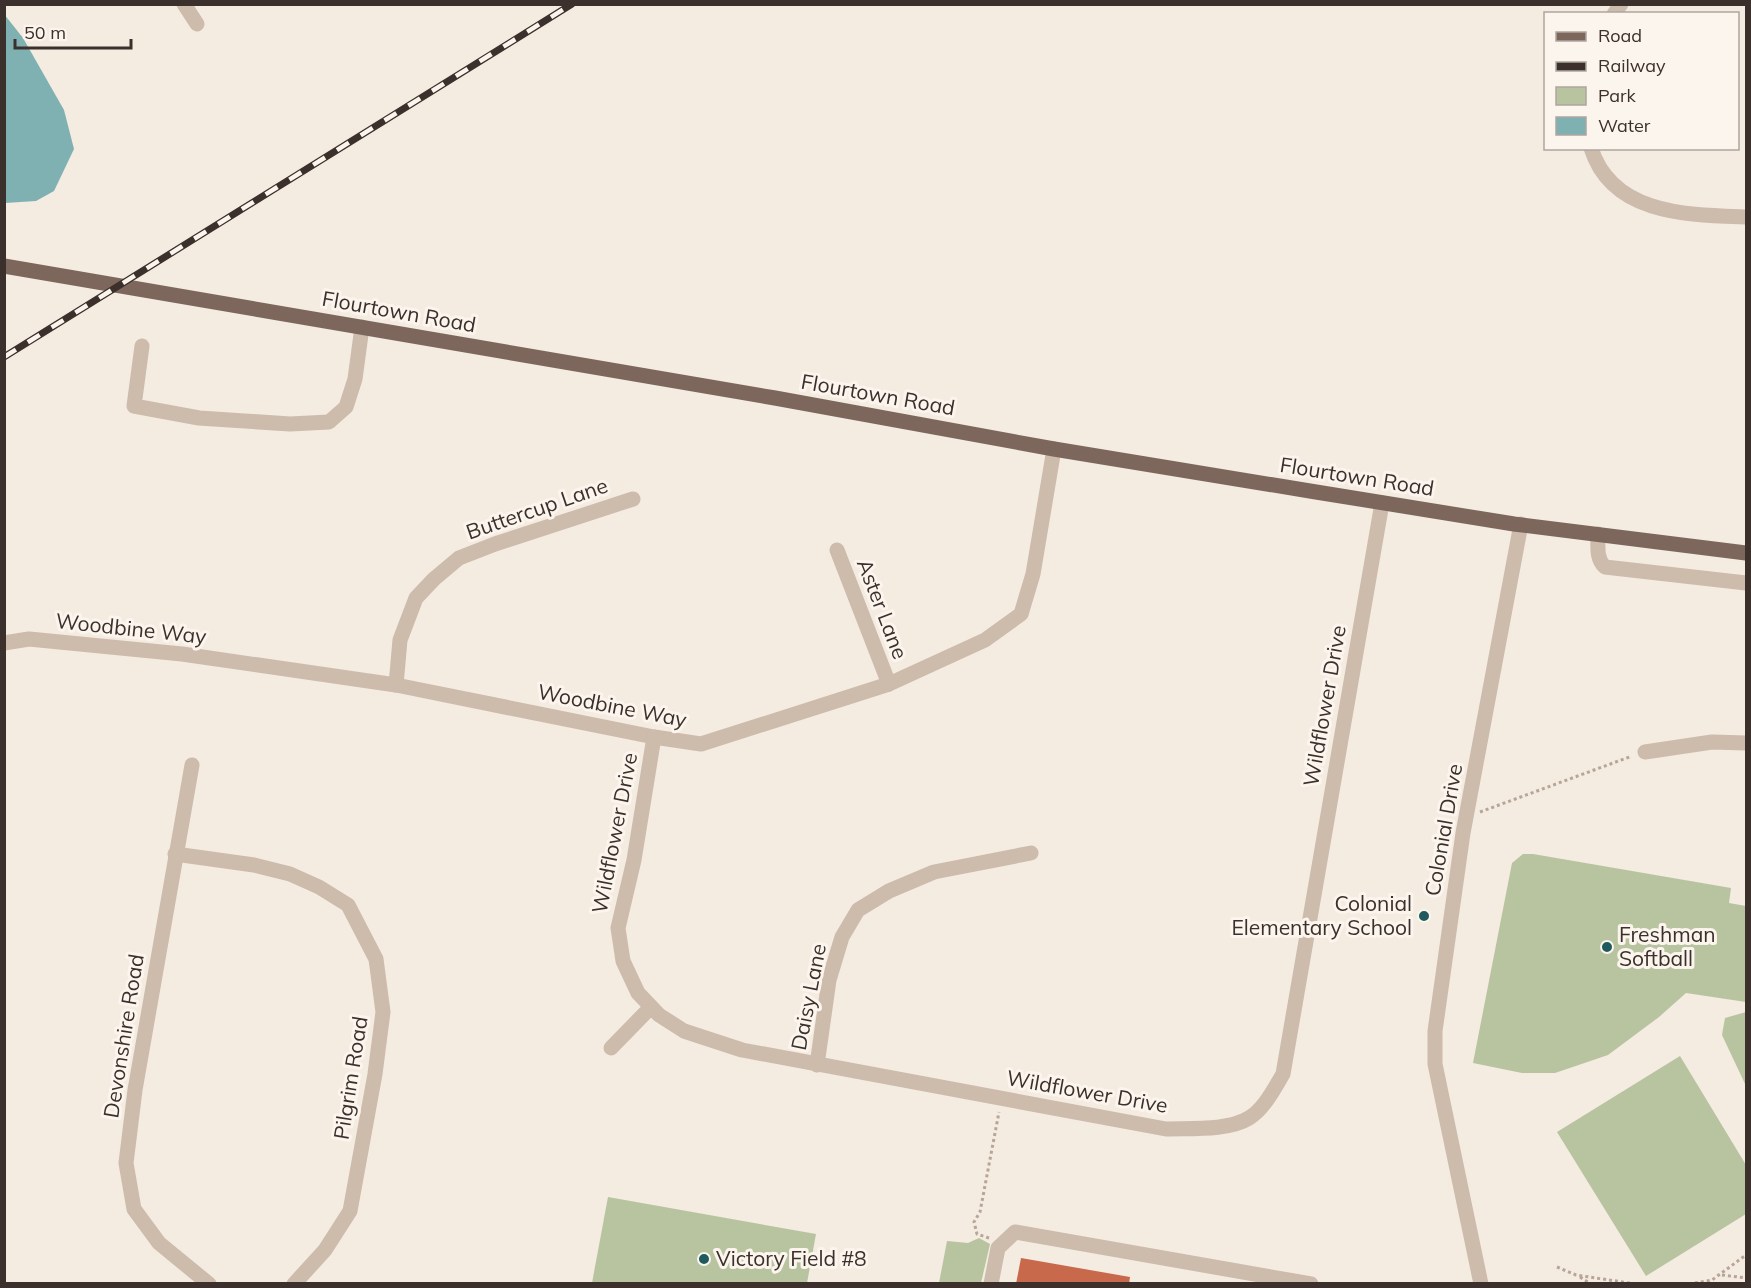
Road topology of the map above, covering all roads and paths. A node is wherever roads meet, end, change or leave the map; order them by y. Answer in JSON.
{"nodes":[{"id":1,"x":184,"y":4,"type":"edge"},
{"id":2,"x":197,"y":24,"type":"dead end"},
{"id":3,"x":1592,"y":150,"type":"edge"},
{"id":4,"x":1746,"y":217,"type":"edge"},
{"id":5,"x":4,"y":266,"type":"edge"},
{"id":6,"x":362,"y":327,"type":"junction"},
{"id":7,"x":142,"y":346,"type":"dead end"},
{"id":8,"x":1054,"y":449,"type":"junction"},
{"id":9,"x":633,"y":499,"type":"dead end"},
{"id":10,"x":1382,"y":503,"type":"junction"},
{"id":11,"x":1521,"y":524,"type":"junction"},
{"id":12,"x":1598,"y":534,"type":"junction"},
{"id":13,"x":837,"y":550,"type":"dead end"},
{"id":14,"x":1746,"y":553,"type":"edge"},
{"id":15,"x":1746,"y":583,"type":"edge"},
{"id":16,"x":4,"y":643,"type":"edge"},
{"id":17,"x":889,"y":684,"type":"junction"},
{"id":18,"x":396,"y":685,"type":"junction"},
{"id":19,"x":654,"y":737,"type":"junction"},
{"id":20,"x":1746,"y":743,"type":"edge"},
{"id":21,"x":1645,"y":752,"type":"joint"},
{"id":22,"x":192,"y":765,"type":"dead end"},
{"id":23,"x":1467,"y":817,"type":"junction"},
{"id":24,"x":1031,"y":853,"type":"dead end"},
{"id":25,"x":175,"y":855,"type":"junction"},
{"id":26,"x":651,"y":1007,"type":"junction"},
{"id":27,"x":611,"y":1048,"type":"dead end"},
{"id":28,"x":817,"y":1065,"type":"junction"},
{"id":29,"x":1002,"y":1099,"type":"junction"},
{"id":30,"x":994,"y":1240,"type":"dead end"},
{"id":31,"x":1746,"y":1255,"type":"edge"},
{"id":32,"x":1557,"y":1267,"type":"dead end"},
{"id":33,"x":1576,"y":1275,"type":"junction"},
{"id":34,"x":1720,"y":1275,"type":"junction"},
{"id":35,"x":1746,"y":1278,"type":"edge"},
{"id":36,"x":1478,"y":1283,"type":"edge"},
{"id":37,"x":209,"y":1284,"type":"edge"},
{"id":38,"x":294,"y":1284,"type":"edge"},
{"id":39,"x":991,"y":1284,"type":"edge"},
{"id":40,"x":1311,"y":1284,"type":"edge"},
{"id":41,"x":1591,"y":1284,"type":"edge"},
{"id":42,"x":1636,"y":1284,"type":"edge"},
{"id":43,"x":1689,"y":1284,"type":"edge"}],
"edges":[{"from":1,"to":2,"type":"street"},
{"from":3,"to":4,"type":"street"},
{"from":5,"to":6,"type":"main road","name":"Flourtown Road"},
{"from":6,"to":7,"type":"street"},
{"from":6,"to":8,"type":"main road","name":"Flourtown Road"},
{"from":8,"to":10,"type":"main road","name":"Flourtown Road"},
{"from":8,"to":17,"type":"street","name":"Woodbine Way"},
{"from":9,"to":18,"type":"street","name":"Buttercup Lane"},
{"from":10,"to":11,"type":"main road","name":"Flourtown Road"},
{"from":10,"to":29,"type":"street","name":"Wildflower Drive"},
{"from":11,"to":12,"type":"main road","name":"Flourtown Road"},
{"from":11,"to":23,"type":"street","name":"Colonial Drive"},
{"from":12,"to":14,"type":"main road","name":"Flourtown Road"},
{"from":12,"to":15,"type":"street"},
{"from":13,"to":17,"type":"street","name":"Aster Lane"},
{"from":16,"to":18,"type":"street","name":"Woodbine Way"},
{"from":17,"to":19,"type":"street","name":"Woodbine Way"},
{"from":18,"to":19,"type":"street","name":"Woodbine Way"},
{"from":19,"to":26,"type":"street","name":"Wildflower Drive"},
{"from":20,"to":21,"type":"street"},
{"from":21,"to":23,"type":"path"},
{"from":22,"to":25,"type":"street","name":"Devonshire Road"},
{"from":23,"to":36,"type":"street","name":"Colonial Drive"},
{"from":24,"to":28,"type":"street","name":"Daisy Lane"},
{"from":25,"to":37,"type":"street","name":"Devonshire Road"},
{"from":25,"to":38,"type":"street","name":"Pilgrim Road"},
{"from":26,"to":27,"type":"street"},
{"from":26,"to":28,"type":"street","name":"Wildflower Drive"},
{"from":28,"to":29,"type":"street","name":"Wildflower Drive"},
{"from":29,"to":30,"type":"path"},
{"from":31,"to":34,"type":"path"},
{"from":32,"to":33,"type":"path"},
{"from":33,"to":41,"type":"path"},
{"from":33,"to":42,"type":"path"},
{"from":34,"to":35,"type":"path"},
{"from":34,"to":43,"type":"path"},
{"from":39,"to":40,"type":"street"}]}
